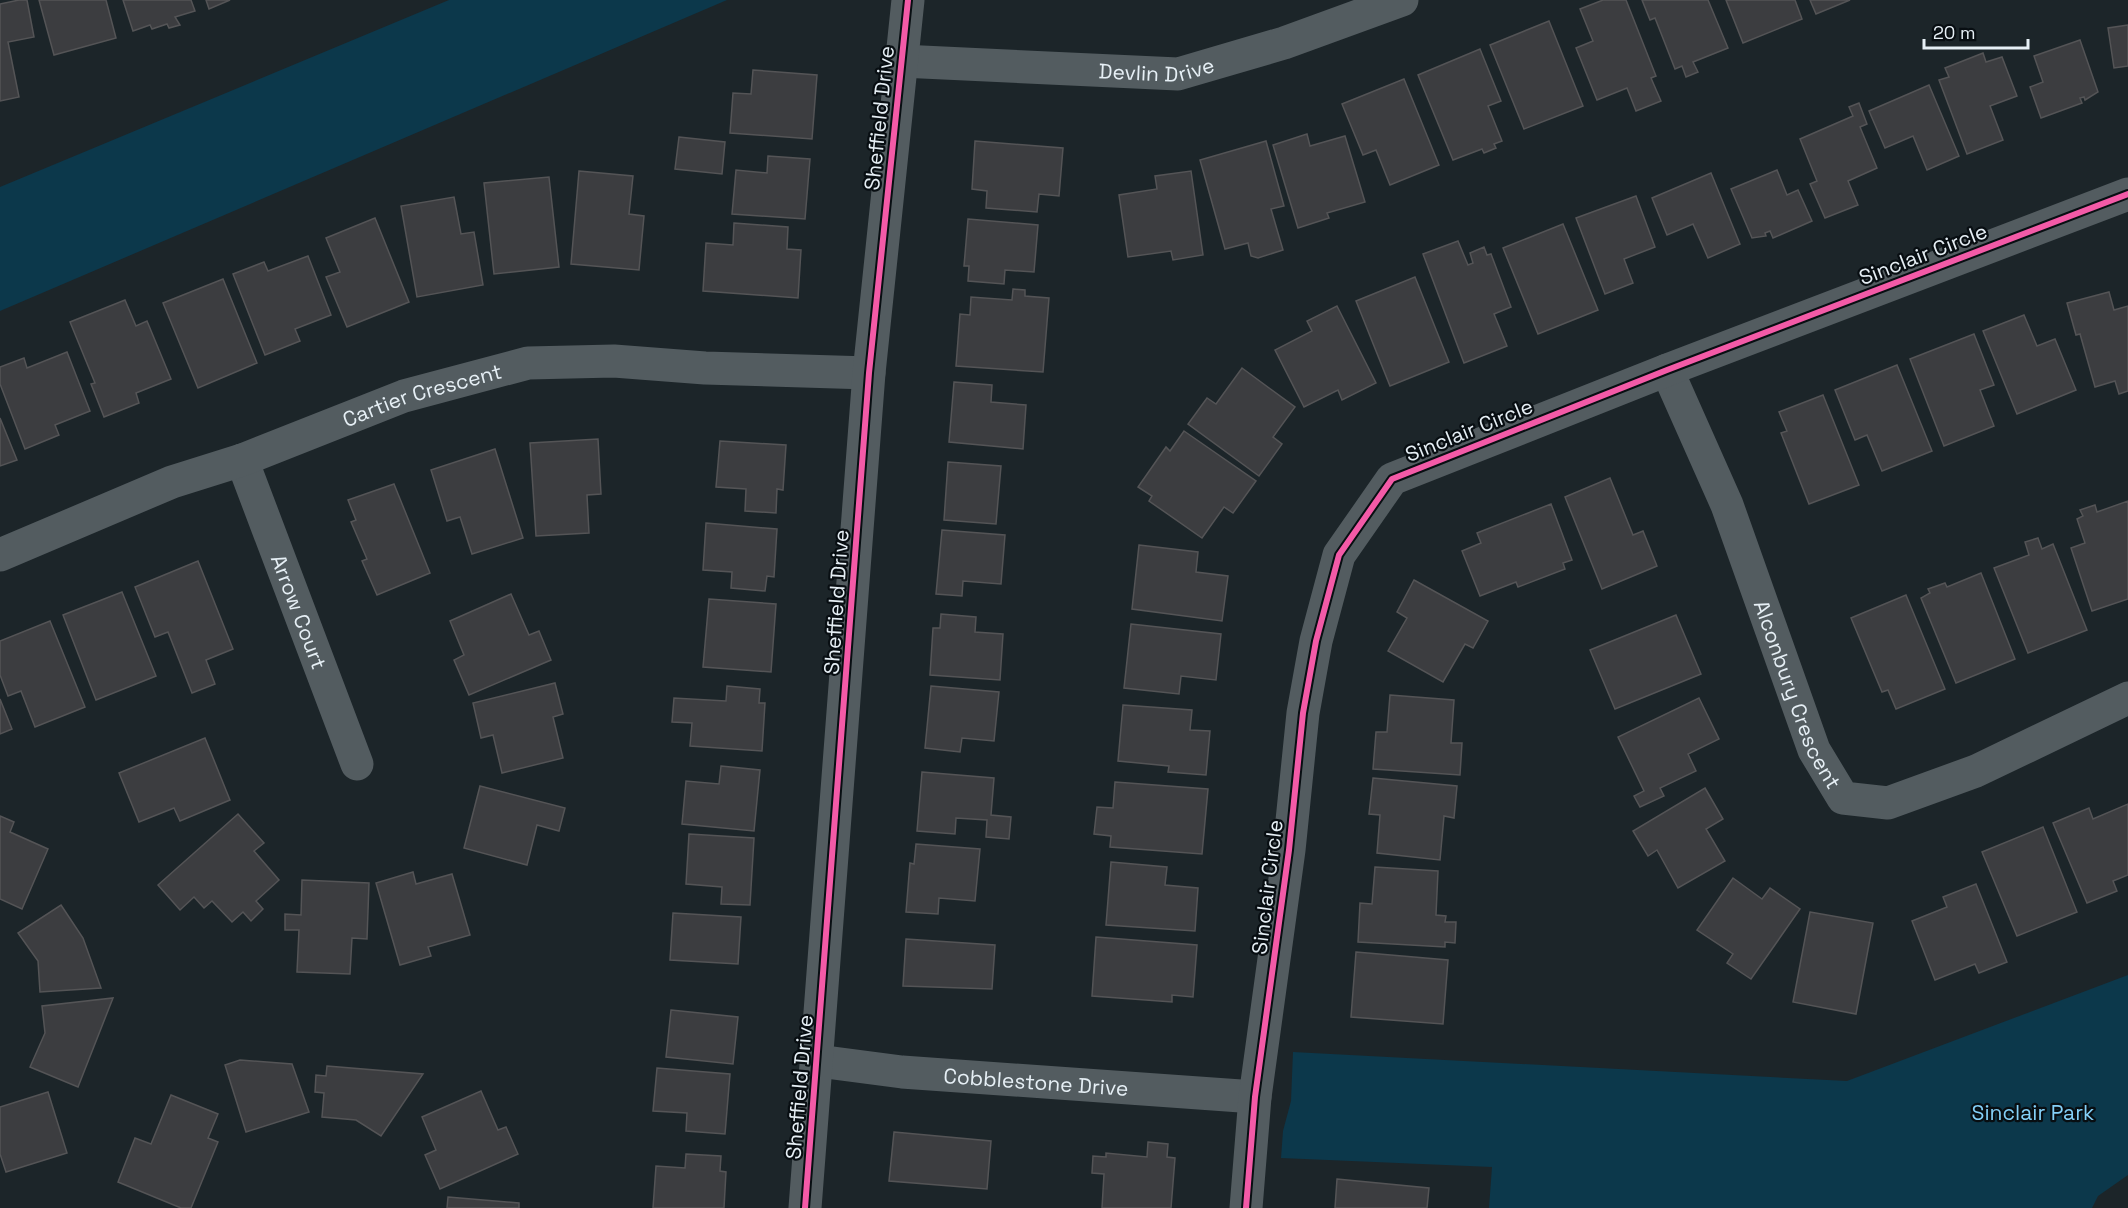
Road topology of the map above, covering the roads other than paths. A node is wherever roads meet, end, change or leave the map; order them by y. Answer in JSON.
{"nodes":[{"id":1,"x":908,"y":0,"type":"edge"},
{"id":2,"x":1402,"y":0,"type":"edge"},
{"id":3,"x":901,"y":61,"type":"junction"},
{"id":4,"x":2128,"y":194,"type":"edge"},
{"id":5,"x":1667,"y":370,"type":"junction"},
{"id":6,"x":869,"y":373,"type":"junction"},
{"id":7,"x":242,"y":460,"type":"junction"},
{"id":8,"x":0,"y":555,"type":"edge"},
{"id":9,"x":2128,"y":698,"type":"edge"},
{"id":10,"x":357,"y":764,"type":"dead end"},
{"id":11,"x":818,"y":1061,"type":"junction"},
{"id":12,"x":1255,"y":1097,"type":"junction"},
{"id":13,"x":805,"y":1208,"type":"edge"},
{"id":14,"x":1246,"y":1208,"type":"edge"}],
"edges":[{"from":1,"to":3,"type":"street","name":"Sheffield Drive"},
{"from":2,"to":3,"type":"street","name":"Devlin Drive"},
{"from":3,"to":6,"type":"street","name":"Sheffield Drive"},
{"from":4,"to":5,"type":"street","name":"Sinclair Circle"},
{"from":5,"to":9,"type":"street","name":"Alconbury Crescent"},
{"from":5,"to":12,"type":"street","name":"Sinclair Circle"},
{"from":6,"to":7,"type":"street","name":"Cartier Crescent"},
{"from":6,"to":11,"type":"street","name":"Sheffield Drive"},
{"from":7,"to":8,"type":"street","name":"Cartier Crescent"},
{"from":7,"to":10,"type":"street","name":"Arrow Court"},
{"from":11,"to":12,"type":"street","name":"Cobblestone Drive"},
{"from":11,"to":13,"type":"street","name":"Sheffield Drive"},
{"from":12,"to":14,"type":"street","name":"Sinclair Circle"}]}
